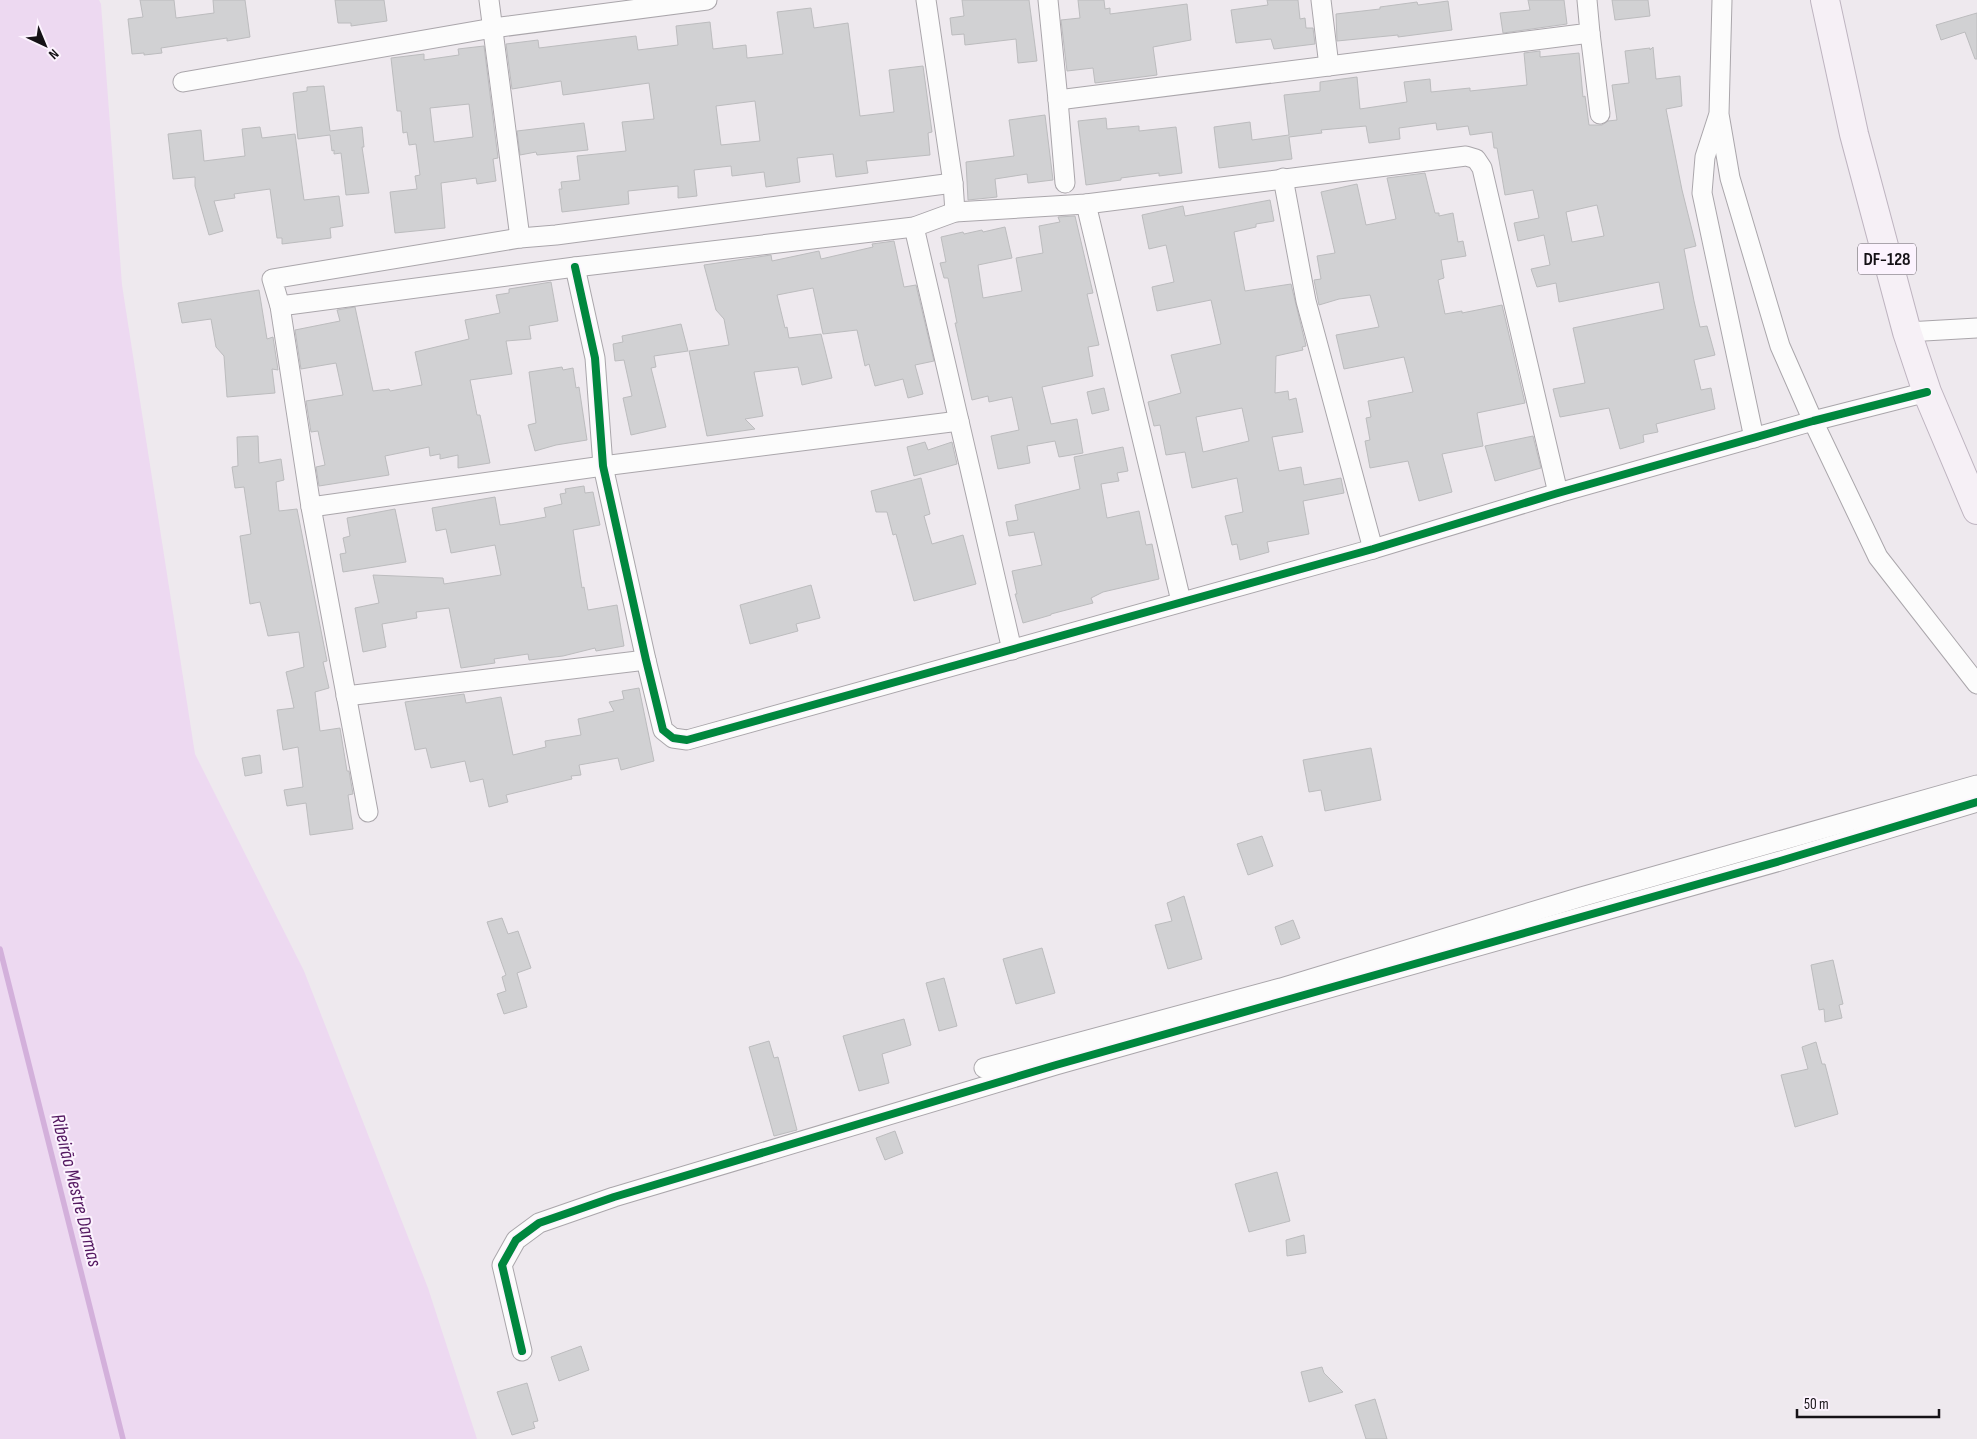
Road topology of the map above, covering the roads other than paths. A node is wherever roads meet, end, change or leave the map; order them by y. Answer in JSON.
{"nodes":[{"id":1,"x":489,"y":0,"type":"edge"},
{"id":2,"x":707,"y":0,"type":"edge"},
{"id":3,"x":926,"y":0,"type":"edge"},
{"id":4,"x":1048,"y":0,"type":"edge"},
{"id":5,"x":1320,"y":0,"type":"edge"},
{"id":6,"x":1587,"y":0,"type":"edge"},
{"id":7,"x":1722,"y":0,"type":"edge"},
{"id":8,"x":1826,"y":0,"type":"edge"},
{"id":9,"x":493,"y":28,"type":"junction"},
{"id":10,"x":1590,"y":33,"type":"junction"},
{"id":11,"x":1329,"y":66,"type":"junction"},
{"id":12,"x":183,"y":82,"type":"dead end"},
{"id":13,"x":1058,"y":100,"type":"junction"},
{"id":14,"x":1600,"y":114,"type":"dead end"},
{"id":15,"x":1719,"y":114,"type":"junction"},
{"id":16,"x":1283,"y":178,"type":"junction"},
{"id":17,"x":953,"y":183,"type":"junction"},
{"id":18,"x":1065,"y":183,"type":"dead end"},
{"id":19,"x":1086,"y":204,"type":"junction"},
{"id":20,"x":955,"y":212,"type":"junction"},
{"id":21,"x":914,"y":227,"type":"junction"},
{"id":22,"x":520,"y":238,"type":"junction"},
{"id":23,"x":575,"y":267,"type":"junction"},
{"id":24,"x":280,"y":306,"type":"junction"},
{"id":25,"x":1977,"y":328,"type":"edge"},
{"id":26,"x":1907,"y":332,"type":"junction"},
{"id":27,"x":1927,"y":392,"type":"junction"},
{"id":28,"x":959,"y":421,"type":"junction"},
{"id":29,"x":1813,"y":421,"type":"junction"},
{"id":30,"x":1754,"y":438,"type":"junction"},
{"id":31,"x":602,"y":466,"type":"junction"},
{"id":32,"x":1558,"y":493,"type":"junction"},
{"id":33,"x":311,"y":507,"type":"junction"},
{"id":34,"x":1977,"y":510,"type":"edge"},
{"id":35,"x":1372,"y":549,"type":"junction"},
{"id":36,"x":1181,"y":601,"type":"junction"},
{"id":37,"x":1012,"y":650,"type":"junction"},
{"id":38,"x":646,"y":660,"type":"junction"},
{"id":39,"x":1977,"y":684,"type":"edge"},
{"id":40,"x":346,"y":696,"type":"junction"},
{"id":41,"x":1977,"y":785,"type":"edge"},
{"id":42,"x":1977,"y":802,"type":"edge"},
{"id":43,"x":368,"y":812,"type":"dead end"},
{"id":44,"x":984,"y":1068,"type":"dead end"},
{"id":45,"x":522,"y":1351,"type":"dead end"}],
"edges":[{"from":1,"to":9,"type":"street"},
{"from":2,"to":9,"type":"street"},
{"from":3,"to":17,"type":"street"},
{"from":4,"to":13,"type":"street"},
{"from":5,"to":11,"type":"street"},
{"from":6,"to":10,"type":"street"},
{"from":7,"to":15,"type":"street"},
{"from":8,"to":26,"type":"main road","name":"DF-128","number":"DF-128"},
{"from":9,"to":12,"type":"street"},
{"from":9,"to":22,"type":"street"},
{"from":10,"to":11,"type":"street"},
{"from":10,"to":14,"type":"street"},
{"from":11,"to":13,"type":"street"},
{"from":13,"to":18,"type":"street"},
{"from":15,"to":29,"type":"street"},
{"from":15,"to":30,"type":"street"},
{"from":16,"to":19,"type":"street"},
{"from":16,"to":32,"type":"street"},
{"from":16,"to":35,"type":"street"},
{"from":17,"to":20,"type":"street"},
{"from":17,"to":22,"type":"street"},
{"from":19,"to":20,"type":"street"},
{"from":19,"to":36,"type":"street"},
{"from":20,"to":21,"type":"street"},
{"from":21,"to":23,"type":"street"},
{"from":21,"to":28,"type":"street"},
{"from":22,"to":24,"type":"street"},
{"from":23,"to":24,"type":"street"},
{"from":23,"to":31,"type":"street"},
{"from":24,"to":33,"type":"street"},
{"from":25,"to":26,"type":"street"},
{"from":26,"to":27,"type":"main road","name":"DF-128","number":"DF-128"},
{"from":27,"to":29,"type":"street"},
{"from":27,"to":34,"type":"main road","name":"DF-128","number":"DF-128"},
{"from":28,"to":31,"type":"street"},
{"from":28,"to":37,"type":"street"},
{"from":29,"to":30,"type":"street"},
{"from":29,"to":39,"type":"street"},
{"from":30,"to":32,"type":"street"},
{"from":31,"to":33,"type":"street"},
{"from":31,"to":38,"type":"street"},
{"from":32,"to":35,"type":"street"},
{"from":33,"to":40,"type":"street"},
{"from":35,"to":36,"type":"street"},
{"from":36,"to":37,"type":"street"},
{"from":37,"to":38,"type":"street"},
{"from":38,"to":40,"type":"street"},
{"from":40,"to":43,"type":"street"},
{"from":41,"to":44,"type":"street"},
{"from":42,"to":45,"type":"street"}]}
